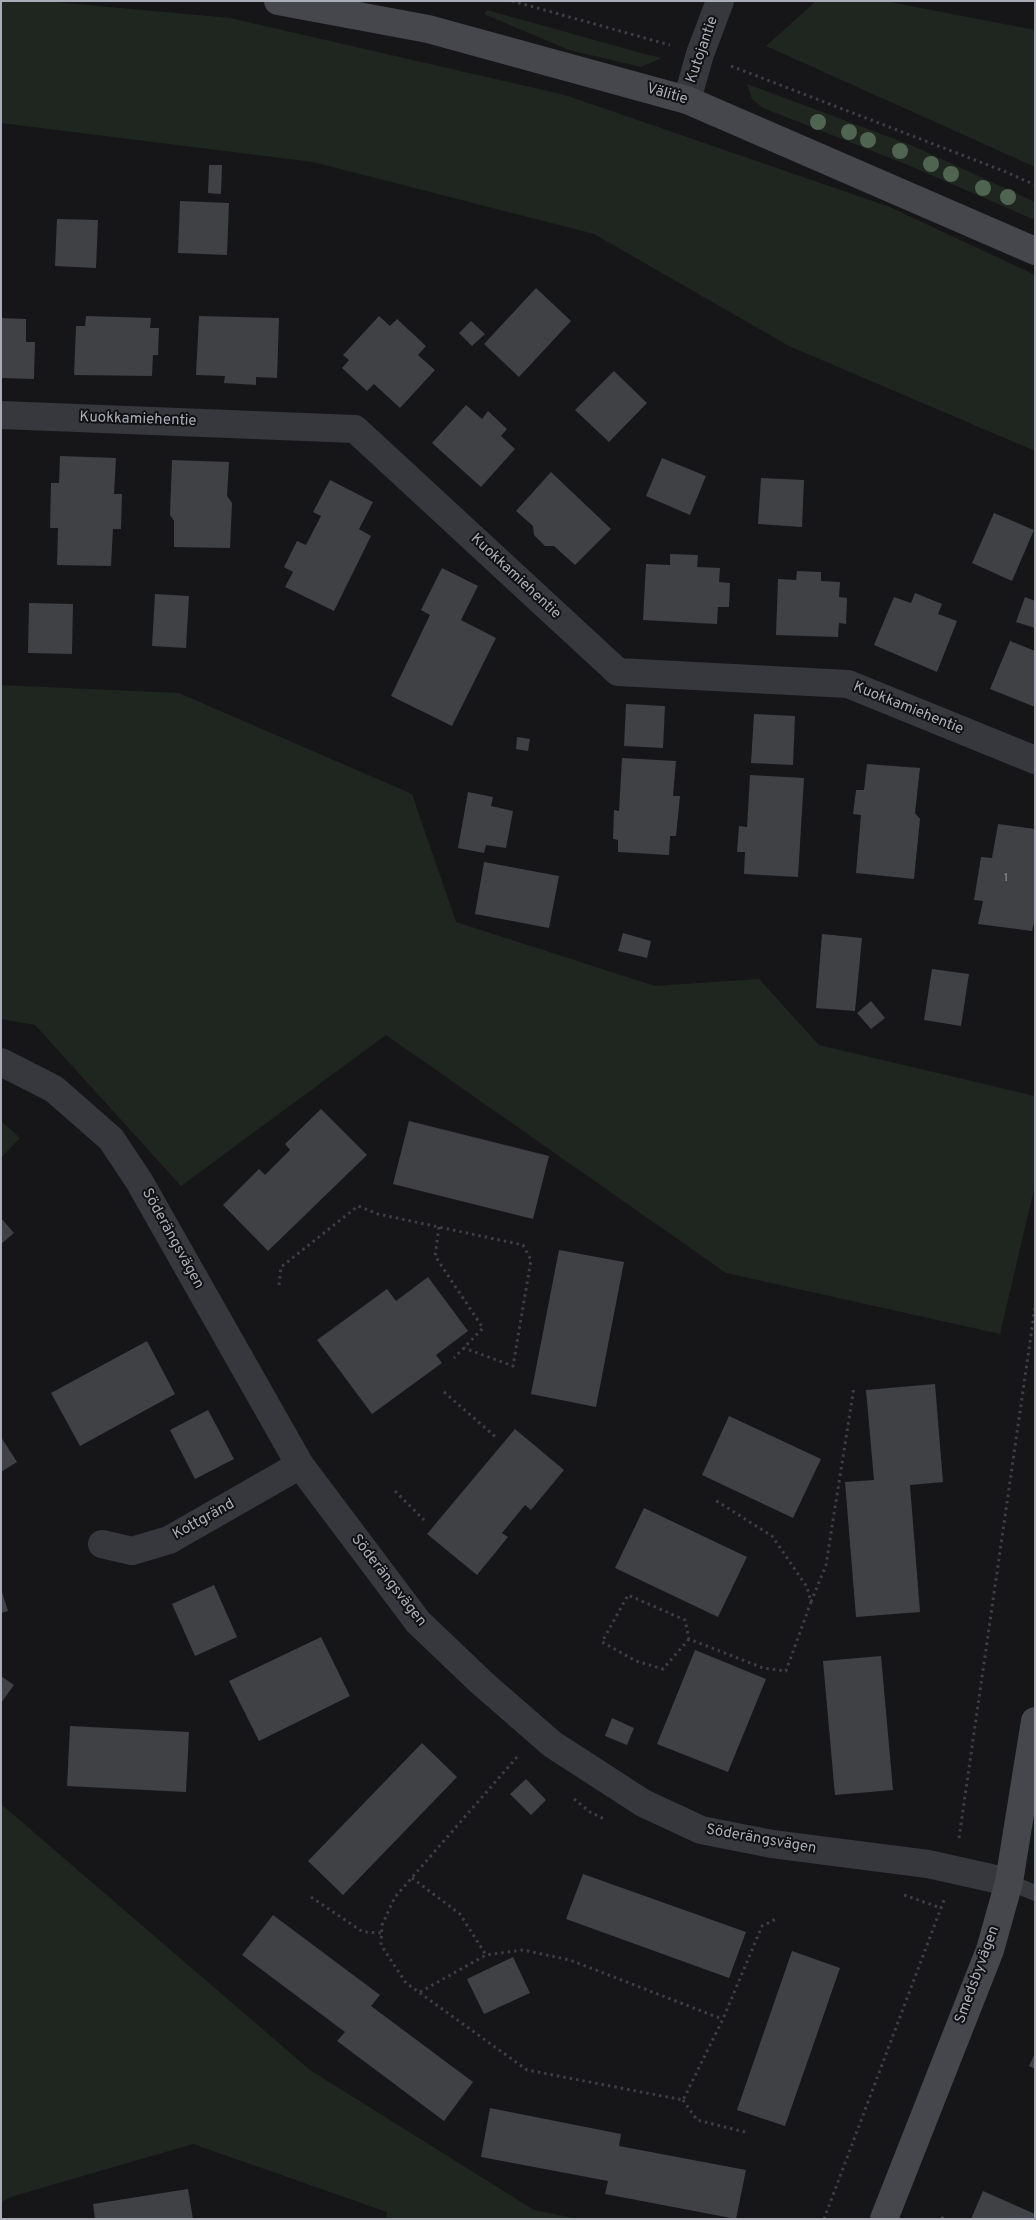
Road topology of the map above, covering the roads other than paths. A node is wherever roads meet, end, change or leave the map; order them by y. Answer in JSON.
{"nodes":[{"id":1,"x":278,"y":1,"type":"edge"},
{"id":2,"x":720,"y":1,"type":"edge"},
{"id":3,"x":687,"y":100,"type":"junction"},
{"id":4,"x":1035,"y":251,"type":"edge"},
{"id":5,"x":1,"y":415,"type":"edge"},
{"id":6,"x":1035,"y":760,"type":"edge"},
{"id":7,"x":1,"y":1062,"type":"edge"},
{"id":8,"x":300,"y":1465,"type":"junction"},
{"id":9,"x":102,"y":1544,"type":"dead end"},
{"id":10,"x":1035,"y":1721,"type":"edge"},
{"id":11,"x":1009,"y":1882,"type":"junction"},
{"id":12,"x":1035,"y":1893,"type":"edge"},
{"id":13,"x":884,"y":2219,"type":"edge"}],
"edges":[{"from":1,"to":3,"type":"main road","name":"Välitie"},
{"from":2,"to":3,"type":"street","name":"Kutojantie"},
{"from":3,"to":4,"type":"main road","name":"Välitie"},
{"from":5,"to":6,"type":"street","name":"Kuokkamiehentie"},
{"from":7,"to":8,"type":"street","name":"Söderängsvägen"},
{"from":8,"to":9,"type":"street","name":"Kottgränd"},
{"from":8,"to":11,"type":"street","name":"Söderängsvägen"},
{"from":10,"to":11,"type":"main road","name":"Smedsbyvägen"},
{"from":11,"to":12,"type":"lane"},
{"from":11,"to":13,"type":"main road","name":"Smedsbyvägen"}]}
